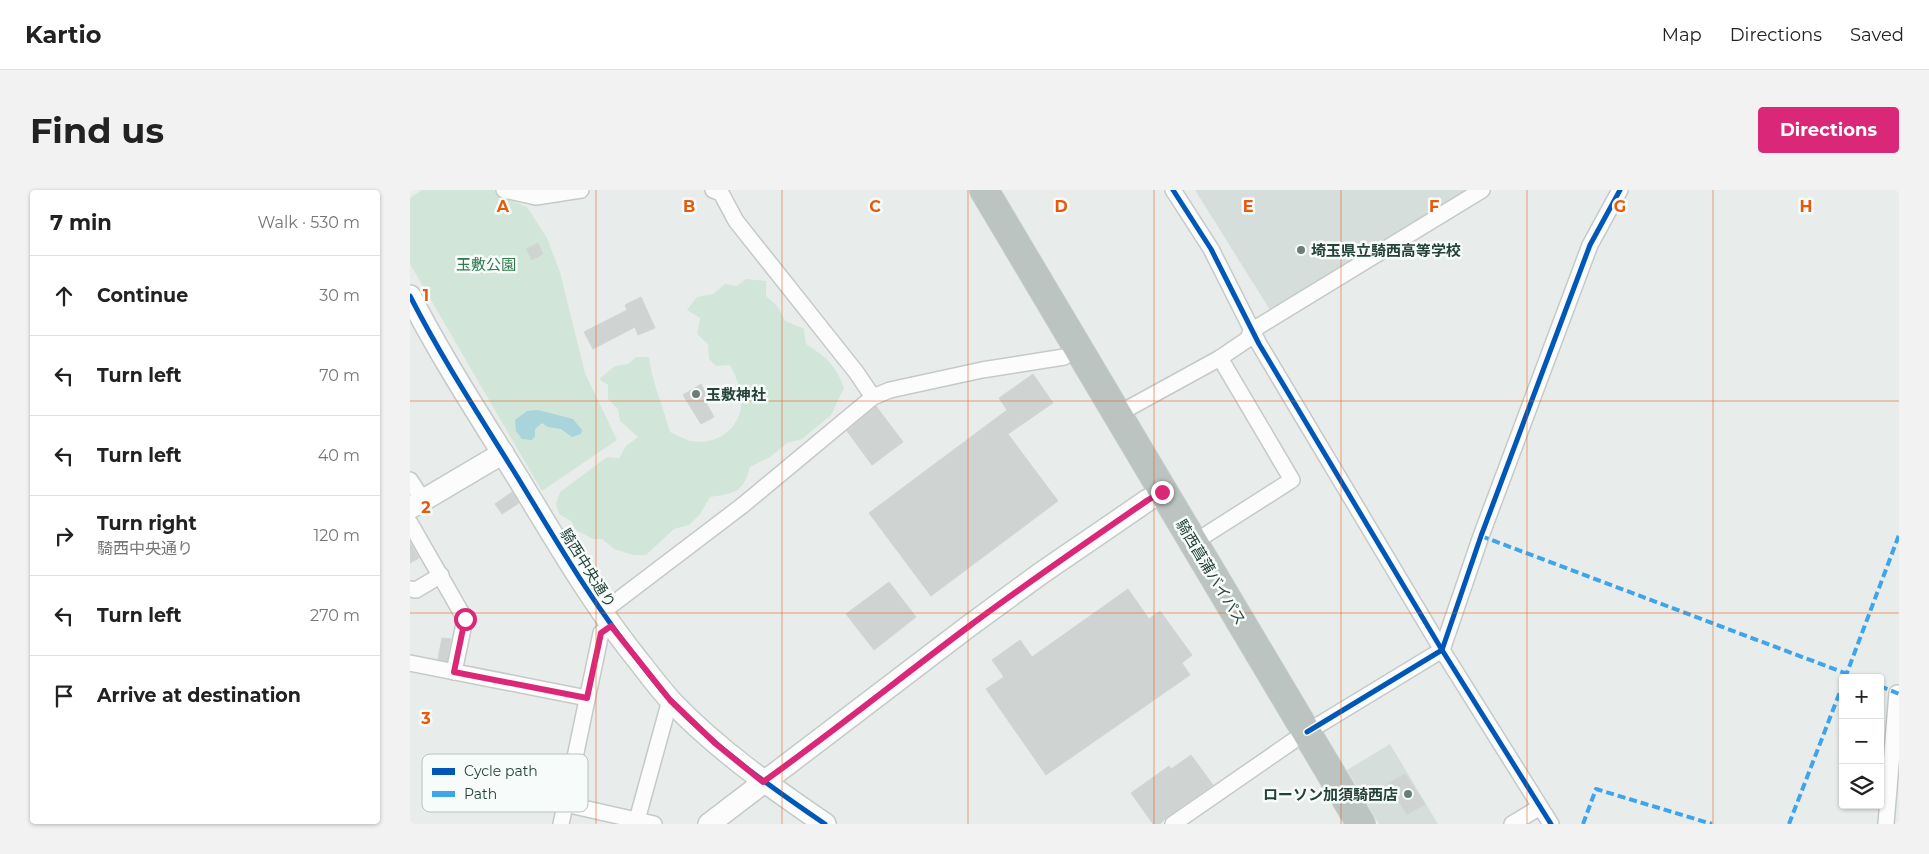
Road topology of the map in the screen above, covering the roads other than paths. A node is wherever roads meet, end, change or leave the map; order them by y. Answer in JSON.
{"nodes":[{"id":1,"x":504,"y":190,"type":"edge"},
{"id":2,"x":581,"y":190,"type":"edge"},
{"id":3,"x":713,"y":190,"type":"edge"},
{"id":4,"x":964,"y":190,"type":"edge"},
{"id":5,"x":984,"y":190,"type":"edge"},
{"id":6,"x":1173,"y":190,"type":"edge"},
{"id":7,"x":1482,"y":190,"type":"edge"},
{"id":8,"x":1620,"y":190,"type":"edge"},
{"id":9,"x":410,"y":296,"type":"edge"},
{"id":10,"x":1251,"y":331,"type":"junction"},
{"id":11,"x":1064,"y":357,"type":"junction"},
{"id":12,"x":1220,"y":358,"type":"junction"},
{"id":13,"x":873,"y":397,"type":"junction"},
{"id":14,"x":1127,"y":409,"type":"dead end"},
{"id":15,"x":503,"y":453,"type":"junction"},
{"id":16,"x":410,"y":480,"type":"edge"},
{"id":17,"x":1155,"y":496,"type":"junction"},
{"id":18,"x":417,"y":504,"type":"edge"},
{"id":19,"x":410,"y":523,"type":"edge"},
{"id":20,"x":1193,"y":543,"type":"junction"},
{"id":21,"x":441,"y":575,"type":"junction"},
{"id":22,"x":410,"y":589,"type":"edge"},
{"id":23,"x":606,"y":620,"type":"junction"},
{"id":24,"x":1442,"y":650,"type":"junction"},
{"id":25,"x":410,"y":663,"type":"edge"},
{"id":26,"x":454,"y":672,"type":"junction"},
{"id":27,"x":1897,"y":693,"type":"dead end"},
{"id":28,"x":587,"y":698,"type":"junction"},
{"id":29,"x":670,"y":700,"type":"junction"},
{"id":30,"x":1300,"y":736,"type":"junction"},
{"id":31,"x":575,"y":754,"type":"edge"},
{"id":32,"x":763,"y":782,"type":"junction"},
{"id":33,"x":1540,"y":807,"type":"junction"},
{"id":34,"x":588,"y":809,"type":"edge"},
{"id":35,"x":1190,"y":819,"type":"edge"},
{"id":36,"x":637,"y":820,"type":"junction"},
{"id":37,"x":654,"y":824,"type":"edge"},
{"id":38,"x":709,"y":824,"type":"edge"},
{"id":39,"x":825,"y":824,"type":"edge"},
{"id":40,"x":1173,"y":824,"type":"edge"},
{"id":41,"x":1341,"y":824,"type":"edge"},
{"id":42,"x":1361,"y":824,"type":"edge"},
{"id":43,"x":1512,"y":824,"type":"edge"},
{"id":44,"x":1551,"y":824,"type":"edge"},
{"id":45,"x":1886,"y":824,"type":"edge"}],
"edges":[{"from":1,"to":2,"type":"street"},
{"from":3,"to":13,"type":"street"},
{"from":4,"to":11,"type":"highway","name":"騎西菖蒲バイパス"},
{"from":5,"to":17,"type":"highway","name":"騎西菖蒲バイパス"},
{"from":6,"to":10,"type":"street"},
{"from":7,"to":10,"type":"street"},
{"from":8,"to":24,"type":"street"},
{"from":9,"to":15,"type":"street","name":"騎西中央通り"},
{"from":10,"to":12,"type":"street"},
{"from":10,"to":24,"type":"street"},
{"from":11,"to":13,"type":"street"},
{"from":11,"to":17,"type":"highway","name":"騎西菖蒲バイパス"},
{"from":12,"to":14,"type":"street"},
{"from":12,"to":20,"type":"street"},
{"from":13,"to":23,"type":"street"},
{"from":15,"to":18,"type":"street"},
{"from":15,"to":23,"type":"street","name":"騎西中央通り"},
{"from":16,"to":18,"type":"street"},
{"from":17,"to":20,"type":"highway","name":"騎西菖蒲バイパス"},
{"from":17,"to":30,"type":"highway","name":"騎西菖蒲バイパス"},
{"from":17,"to":32,"type":"street"},
{"from":19,"to":21,"type":"street"},
{"from":20,"to":30,"type":"highway","name":"騎西菖蒲バイパス"},
{"from":21,"to":22,"type":"street"},
{"from":21,"to":26,"type":"street"},
{"from":23,"to":28,"type":"street"},
{"from":23,"to":29,"type":"street","name":"騎西中央通り"},
{"from":24,"to":30,"type":"street"},
{"from":24,"to":33,"type":"street"},
{"from":25,"to":26,"type":"street"},
{"from":26,"to":28,"type":"street"},
{"from":27,"to":45,"type":"street"},
{"from":28,"to":31,"type":"street"},
{"from":29,"to":32,"type":"street","name":"騎西中央通り"},
{"from":29,"to":36,"type":"street"},
{"from":30,"to":35,"type":"street"},
{"from":30,"to":41,"type":"highway","name":"騎西菖蒲バイパス"},
{"from":30,"to":42,"type":"highway","name":"騎西菖蒲バイパス"},
{"from":32,"to":38,"type":"street"},
{"from":32,"to":39,"type":"street","name":"騎西中央通り"},
{"from":33,"to":43,"type":"street"},
{"from":33,"to":44,"type":"street"},
{"from":34,"to":36,"type":"street"},
{"from":35,"to":40,"type":"street"},
{"from":36,"to":37,"type":"street"}]}
